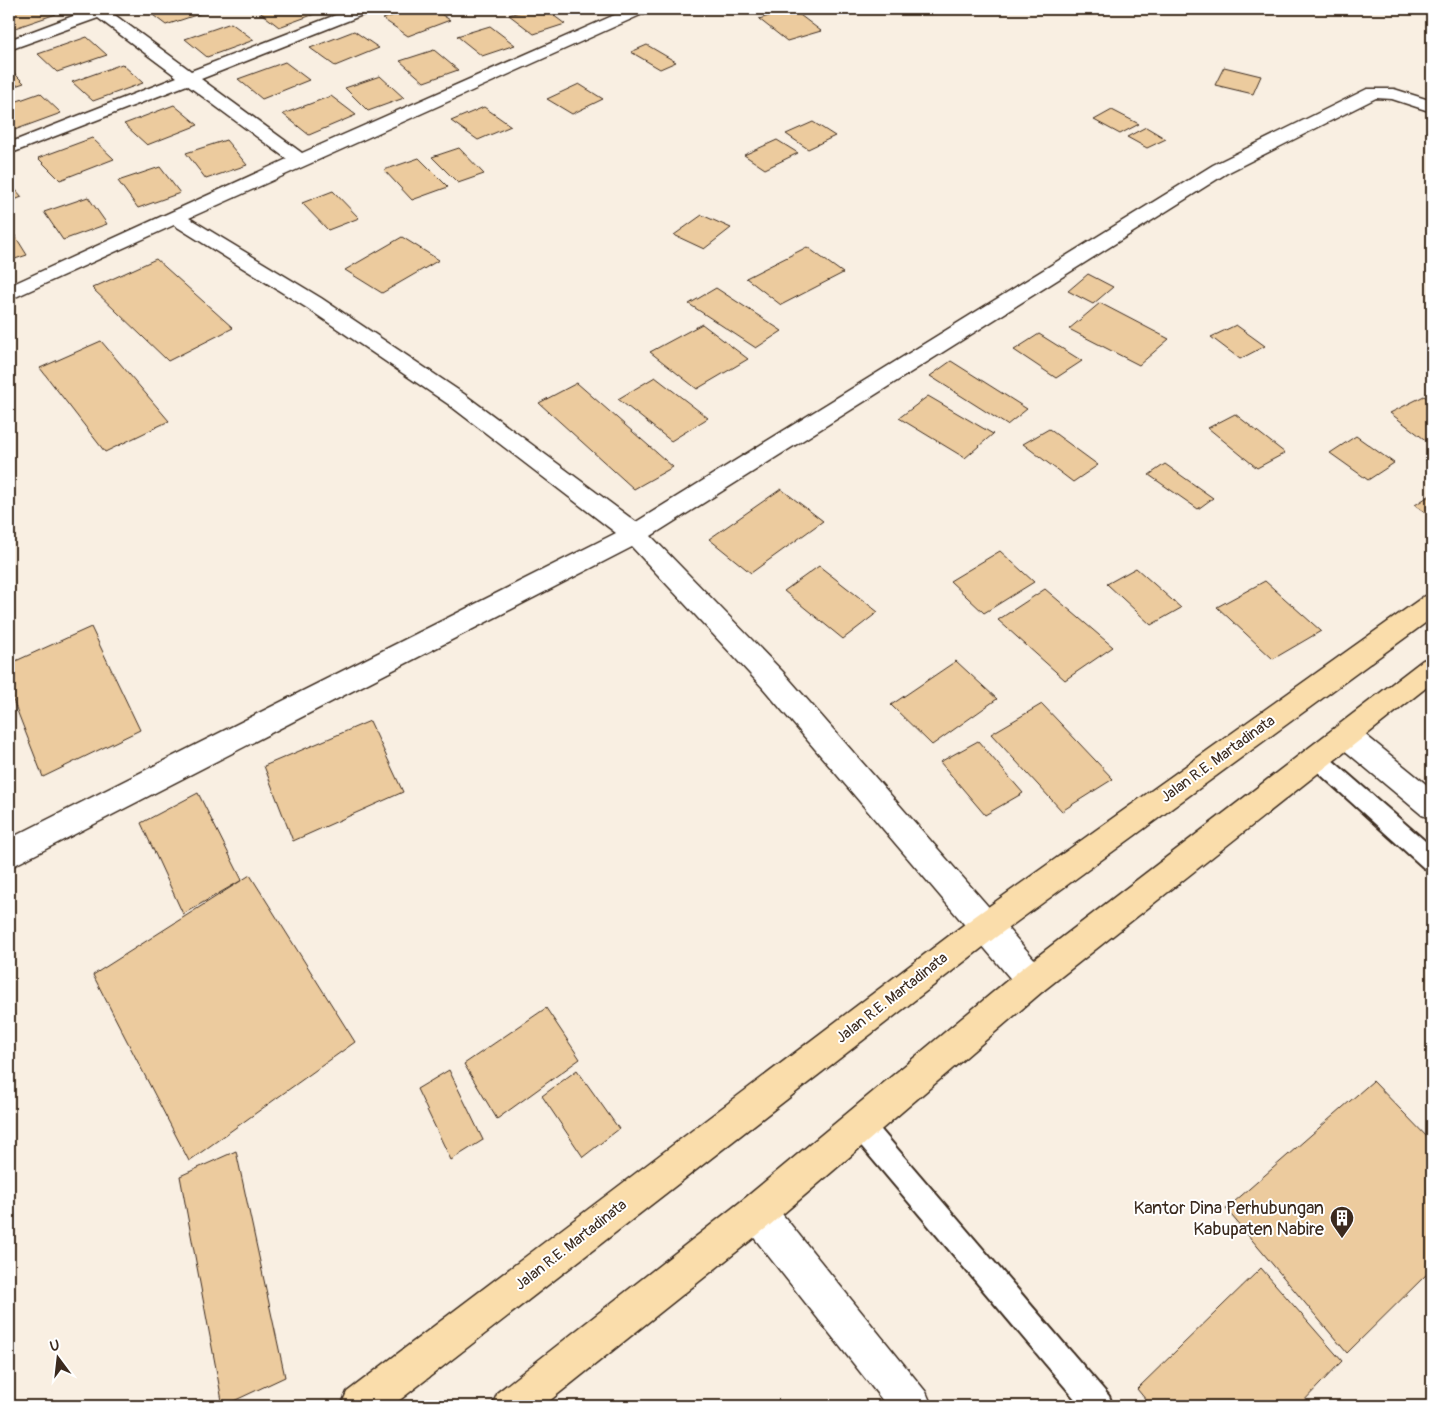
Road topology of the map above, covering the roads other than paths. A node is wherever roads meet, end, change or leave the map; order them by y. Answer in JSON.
{"nodes":[{"id":1,"x":364,"y":9,"type":"edge"},
{"id":2,"x":641,"y":9,"type":"edge"},
{"id":3,"x":102,"y":10,"type":"edge"},
{"id":4,"x":9,"y":45,"type":"edge"},
{"id":5,"x":188,"y":78,"type":"junction"},
{"id":6,"x":1432,"y":107,"type":"edge"},
{"id":7,"x":9,"y":149,"type":"edge"},
{"id":8,"x":300,"y":160,"type":"junction"},
{"id":9,"x":175,"y":218,"type":"junction"},
{"id":10,"x":9,"y":294,"type":"edge"},
{"id":11,"x":635,"y":534,"type":"junction"},
{"id":12,"x":1432,"y":604,"type":"edge"},
{"id":13,"x":1432,"y":668,"type":"edge"},
{"id":14,"x":1347,"y":736,"type":"junction"},
{"id":15,"x":1317,"y":759,"type":"junction"},
{"id":16,"x":1432,"y":806,"type":"edge"},
{"id":17,"x":9,"y":854,"type":"edge"},
{"id":18,"x":1432,"y":861,"type":"edge"},
{"id":19,"x":985,"y":926,"type":"junction"},
{"id":20,"x":1032,"y":980,"type":"junction"},
{"id":21,"x":861,"y":1126,"type":"junction"},
{"id":22,"x":757,"y":1212,"type":"junction"},
{"id":23,"x":361,"y":1406,"type":"edge"},
{"id":24,"x":512,"y":1406,"type":"edge"},
{"id":25,"x":912,"y":1406,"type":"edge"},
{"id":26,"x":1099,"y":1406,"type":"edge"}],
"edges":[{"from":1,"to":5,"type":"street"},
{"from":2,"to":8,"type":"street"},
{"from":3,"to":4,"type":"street"},
{"from":3,"to":5,"type":"street"},
{"from":5,"to":7,"type":"street"},
{"from":5,"to":8,"type":"street"},
{"from":6,"to":11,"type":"street"},
{"from":8,"to":9,"type":"street"},
{"from":9,"to":10,"type":"street"},
{"from":9,"to":11,"type":"street"},
{"from":11,"to":17,"type":"street"},
{"from":11,"to":19,"type":"street"},
{"from":12,"to":19,"type":"highway","name":"Jalan R.E. Martadinata"},
{"from":13,"to":14,"type":"highway"},
{"from":14,"to":15,"type":"highway"},
{"from":14,"to":16,"type":"street"},
{"from":15,"to":18,"type":"lane"},
{"from":15,"to":20,"type":"highway"},
{"from":19,"to":20,"type":"street"},
{"from":19,"to":23,"type":"highway","name":"Jalan R.E. Martadinata"},
{"from":20,"to":21,"type":"highway"},
{"from":21,"to":22,"type":"highway"},
{"from":21,"to":26,"type":"lane"},
{"from":22,"to":24,"type":"highway"},
{"from":22,"to":25,"type":"street"}]}
